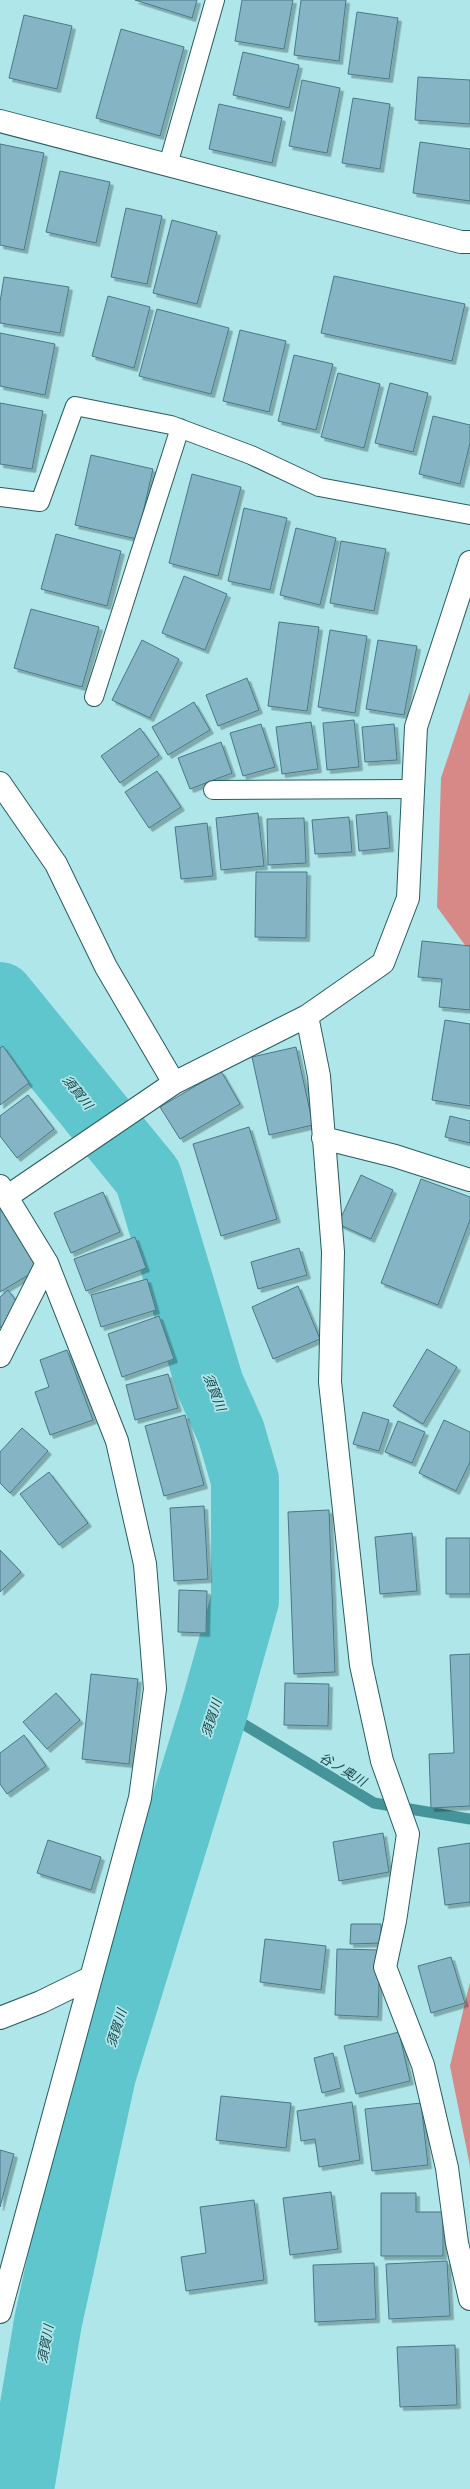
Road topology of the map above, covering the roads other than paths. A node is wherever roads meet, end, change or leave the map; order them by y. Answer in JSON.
{"nodes":[{"id":1,"x":215,"y":0,"type":"edge"},
{"id":2,"x":0,"y":121,"type":"edge"},
{"id":3,"x":168,"y":165,"type":"junction"},
{"id":4,"x":470,"y":242,"type":"edge"},
{"id":5,"x":180,"y":428,"type":"junction"},
{"id":6,"x":0,"y":497,"type":"edge"},
{"id":7,"x":470,"y":515,"type":"edge"},
{"id":8,"x":470,"y":562,"type":"edge"},
{"id":9,"x":94,"y":697,"type":"dead end"},
{"id":10,"x":0,"y":783,"type":"edge"},
{"id":11,"x":414,"y":789,"type":"junction"},
{"id":12,"x":213,"y":790,"type":"dead end"},
{"id":13,"x":307,"y":1016,"type":"junction"},
{"id":14,"x":174,"y":1083,"type":"junction"},
{"id":15,"x":323,"y":1138,"type":"junction"},
{"id":16,"x":470,"y":1180,"type":"edge"},
{"id":17,"x":4,"y":1191,"type":"edge"},
{"id":18,"x":47,"y":1263,"type":"junction"},
{"id":19,"x":0,"y":1356,"type":"edge"},
{"id":20,"x":90,"y":1978,"type":"junction"},
{"id":21,"x":0,"y":2018,"type":"edge"},
{"id":22,"x":470,"y":2299,"type":"edge"},
{"id":23,"x":0,"y":2312,"type":"edge"}],
"edges":[{"from":1,"to":3,"type":"lane"},
{"from":2,"to":3,"type":"street"},
{"from":3,"to":4,"type":"street"},
{"from":5,"to":6,"type":"lane"},
{"from":5,"to":7,"type":"lane"},
{"from":5,"to":9,"type":"lane"},
{"from":8,"to":11,"type":"street"},
{"from":10,"to":14,"type":"street"},
{"from":11,"to":12,"type":"lane"},
{"from":11,"to":13,"type":"street"},
{"from":13,"to":14,"type":"street"},
{"from":13,"to":15,"type":"street"},
{"from":14,"to":17,"type":"street"},
{"from":15,"to":16,"type":"street"},
{"from":15,"to":22,"type":"street"},
{"from":17,"to":18,"type":"street"},
{"from":18,"to":19,"type":"street"},
{"from":18,"to":20,"type":"street"},
{"from":20,"to":21,"type":"street"},
{"from":20,"to":23,"type":"street"}]}
